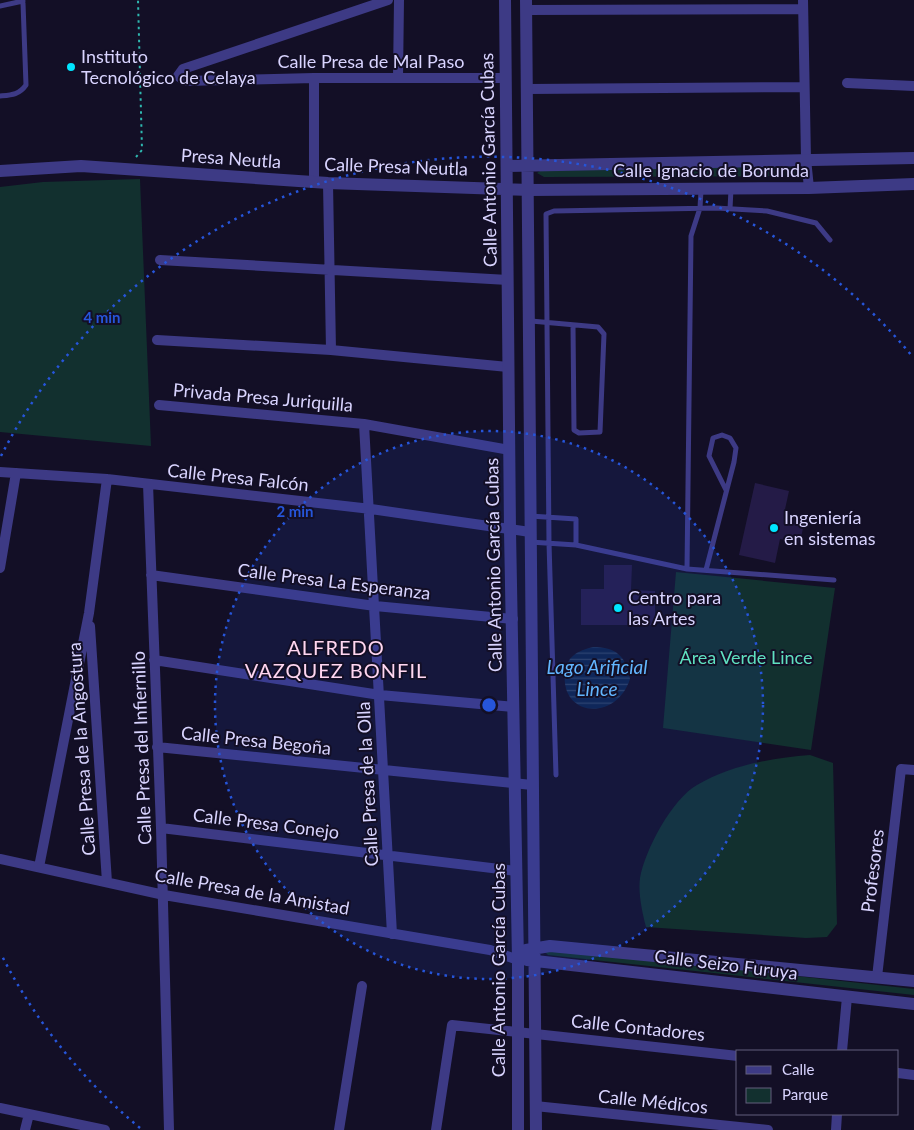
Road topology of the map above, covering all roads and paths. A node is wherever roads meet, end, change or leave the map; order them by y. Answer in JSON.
{"nodes":[{"id":1,"x":138,"y":0,"type":"edge"},
{"id":2,"x":388,"y":0,"type":"edge"},
{"id":3,"x":399,"y":0,"type":"edge"},
{"id":4,"x":505,"y":0,"type":"edge"},
{"id":5,"x":23,"y":2,"type":"edge"},
{"id":6,"x":526,"y":5,"type":"edge"},
{"id":7,"x":803,"y":5,"type":"edge"},
{"id":8,"x":0,"y":6,"type":"edge"},
{"id":9,"x":314,"y":78,"type":"junction"},
{"id":10,"x":398,"y":78,"type":"junction"},
{"id":11,"x":506,"y":78,"type":"junction"},
{"id":12,"x":848,"y":83,"type":"dead end"},
{"id":13,"x":914,"y":86,"type":"edge"},
{"id":14,"x":804,"y":87,"type":"junction"},
{"id":15,"x":528,"y":89,"type":"junction"},
{"id":16,"x":0,"y":96,"type":"edge"},
{"id":17,"x":128,"y":158,"type":"dead end"},
{"id":18,"x":914,"y":158,"type":"edge"},
{"id":19,"x":806,"y":159,"type":"junction"},
{"id":20,"x":507,"y":166,"type":"junction"},
{"id":21,"x":528,"y":166,"type":"junction"},
{"id":22,"x":0,"y":171,"type":"edge"},
{"id":23,"x":314,"y":182,"type":"junction"},
{"id":24,"x":328,"y":184,"type":"junction"},
{"id":25,"x":914,"y":184,"type":"edge"},
{"id":26,"x":731,"y":188,"type":"junction"},
{"id":27,"x":809,"y":188,"type":"junction"},
{"id":28,"x":507,"y":189,"type":"junction"},
{"id":29,"x":701,"y":189,"type":"junction"},
{"id":30,"x":529,"y":190,"type":"junction"},
{"id":31,"x":700,"y":208,"type":"junction"},
{"id":32,"x":730,"y":209,"type":"junction"},
{"id":33,"x":830,"y":240,"type":"dead end"},
{"id":34,"x":160,"y":260,"type":"dead end"},
{"id":35,"x":328,"y":270,"type":"junction"},
{"id":36,"x":508,"y":280,"type":"junction"},
{"id":37,"x":528,"y":321,"type":"junction"},
{"id":38,"x":548,"y":323,"type":"junction"},
{"id":39,"x":573,"y":325,"type":"junction"},
{"id":40,"x":157,"y":340,"type":"dead end"},
{"id":41,"x":331,"y":350,"type":"junction"},
{"id":42,"x":508,"y":367,"type":"junction"},
{"id":43,"x":159,"y":405,"type":"dead end"},
{"id":44,"x":364,"y":424,"type":"junction"},
{"id":45,"x":510,"y":450,"type":"junction"},
{"id":46,"x":0,"y":472,"type":"edge"},
{"id":47,"x":16,"y":473,"type":"junction"},
{"id":48,"x":107,"y":479,"type":"junction"},
{"id":49,"x":148,"y":484,"type":"junction"},
{"id":50,"x":726,"y":490,"type":"junction"},
{"id":51,"x":370,"y":509,"type":"junction"},
{"id":52,"x":530,"y":516,"type":"junction"},
{"id":53,"x":549,"y":517,"type":"junction"},
{"id":54,"x":510,"y":530,"type":"junction"},
{"id":55,"x":530,"y":537,"type":"junction"},
{"id":56,"x":549,"y":543,"type":"junction"},
{"id":57,"x":576,"y":545,"type":"junction"},
{"id":58,"x":0,"y":568,"type":"edge"},
{"id":59,"x":686,"y":568,"type":"junction"},
{"id":60,"x":706,"y":570,"type":"junction"},
{"id":61,"x":151,"y":575,"type":"junction"},
{"id":62,"x":834,"y":580,"type":"dead end"},
{"id":63,"x":376,"y":606,"type":"junction"},
{"id":64,"x":89,"y":612,"type":"junction"},
{"id":65,"x":513,"y":619,"type":"junction"},
{"id":66,"x":154,"y":660,"type":"junction"},
{"id":67,"x":380,"y":695,"type":"junction"},
{"id":68,"x":514,"y":707,"type":"junction"},
{"id":69,"x":157,"y":747,"type":"junction"},
{"id":70,"x":384,"y":770,"type":"junction"},
{"id":71,"x":914,"y":770,"type":"edge"},
{"id":72,"x":556,"y":775,"type":"dead end"},
{"id":73,"x":515,"y":783,"type":"junction"},
{"id":74,"x":532,"y":785,"type":"junction"},
{"id":75,"x":161,"y":828,"type":"junction"},
{"id":76,"x":389,"y":856,"type":"junction"},
{"id":77,"x":0,"y":859,"type":"edge"},
{"id":78,"x":39,"y":867,"type":"junction"},
{"id":79,"x":516,"y":871,"type":"junction"},
{"id":80,"x":107,"y":882,"type":"junction"},
{"id":81,"x":164,"y":895,"type":"junction"},
{"id":82,"x":392,"y":934,"type":"junction"},
{"id":83,"x":533,"y":954,"type":"junction"},
{"id":84,"x":518,"y":955,"type":"junction"},
{"id":85,"x":877,"y":977,"type":"junction"},
{"id":86,"x":914,"y":981,"type":"edge"},
{"id":87,"x":362,"y":986,"type":"dead end"},
{"id":88,"x":847,"y":997,"type":"junction"},
{"id":89,"x":914,"y":1004,"type":"edge"},
{"id":90,"x":517,"y":1032,"type":"junction"},
{"id":91,"x":534,"y":1033,"type":"junction"},
{"id":92,"x":842,"y":1050,"type":"edge"},
{"id":93,"x":736,"y":1056,"type":"edge"},
{"id":94,"x":899,"y":1073,"type":"edge"},
{"id":95,"x":914,"y":1075,"type":"edge"},
{"id":96,"x":535,"y":1106,"type":"junction"},
{"id":97,"x":0,"y":1108,"type":"edge"},
{"id":98,"x":29,"y":1114,"type":"junction"},
{"id":99,"x":837,"y":1115,"type":"edge"},
{"id":100,"x":25,"y":1130,"type":"edge"},
{"id":101,"x":105,"y":1130,"type":"edge"},
{"id":102,"x":170,"y":1130,"type":"edge"},
{"id":103,"x":339,"y":1130,"type":"edge"},
{"id":104,"x":436,"y":1130,"type":"edge"},
{"id":105,"x":518,"y":1130,"type":"edge"},
{"id":106,"x":536,"y":1130,"type":"edge"},
{"id":107,"x":768,"y":1130,"type":"edge"},
{"id":108,"x":836,"y":1130,"type":"edge"}],
"edges":[{"from":1,"to":17,"type":"path"},
{"from":2,"to":9,"type":"street","name":"Calle Presa de Mal Paso"},
{"from":3,"to":10,"type":"street"},
{"from":4,"to":11,"type":"street","name":"Calle Antonio García Cubas"},
{"from":5,"to":8,"type":"lane"},
{"from":5,"to":16,"type":"lane"},
{"from":6,"to":7,"type":"street"},
{"from":6,"to":15,"type":"street","name":"Calle Antonio García Cubas"},
{"from":7,"to":14,"type":"street"},
{"from":9,"to":10,"type":"street","name":"Calle Presa de Mal Paso"},
{"from":9,"to":23,"type":"street"},
{"from":10,"to":11,"type":"street","name":"Calle Presa de Mal Paso"},
{"from":11,"to":20,"type":"street","name":"Calle Antonio García Cubas"},
{"from":12,"to":13,"type":"street"},
{"from":14,"to":15,"type":"street"},
{"from":14,"to":19,"type":"street"},
{"from":15,"to":21,"type":"street","name":"Calle Antonio García Cubas"},
{"from":18,"to":19,"type":"street","name":"Calle Ignacio de Borunda"},
{"from":19,"to":21,"type":"street","name":"Calle Ignacio de Borunda"},
{"from":19,"to":27,"type":"street"},
{"from":20,"to":21,"type":"street","name":"Calle Ignacio de Borunda"},
{"from":20,"to":28,"type":"street","name":"Calle Antonio García Cubas"},
{"from":21,"to":30,"type":"street","name":"Calle Antonio García Cubas"},
{"from":22,"to":23,"type":"street","name":"Presa Neutla"},
{"from":23,"to":24,"type":"street","name":"Calle Presa Neutla"},
{"from":24,"to":28,"type":"street","name":"Calle Presa Neutla"},
{"from":24,"to":35,"type":"street"},
{"from":25,"to":27,"type":"street","name":"Calle Ignacio de Borunda"},
{"from":26,"to":27,"type":"street","name":"Calle Ignacio de Borunda"},
{"from":26,"to":29,"type":"street","name":"Calle Ignacio de Borunda"},
{"from":26,"to":32,"type":"lane"},
{"from":28,"to":30,"type":"street","name":"Calle Ignacio de Borunda"},
{"from":28,"to":36,"type":"street","name":"Calle Antonio García Cubas"},
{"from":29,"to":30,"type":"street","name":"Calle Ignacio de Borunda"},
{"from":29,"to":31,"type":"lane"},
{"from":30,"to":37,"type":"street","name":"Calle Antonio García Cubas"},
{"from":31,"to":32,"type":"lane"},
{"from":31,"to":38,"type":"lane"},
{"from":31,"to":59,"type":"lane"},
{"from":32,"to":33,"type":"lane"},
{"from":34,"to":35,"type":"street"},
{"from":35,"to":36,"type":"street"},
{"from":35,"to":41,"type":"street"},
{"from":36,"to":42,"type":"street","name":"Calle Antonio García Cubas"},
{"from":37,"to":38,"type":"lane"},
{"from":37,"to":52,"type":"street","name":"Calle Antonio García Cubas"},
{"from":38,"to":39,"type":"lane"},
{"from":38,"to":53,"type":"lane"},
{"from":39,"to":39,"type":"lane"},
{"from":40,"to":41,"type":"street"},
{"from":41,"to":42,"type":"street"},
{"from":42,"to":45,"type":"street","name":"Calle Antonio García Cubas"},
{"from":43,"to":44,"type":"street","name":"Privada Presa Juriquilla"},
{"from":44,"to":45,"type":"street","name":"Privada Presa Juriquilla"},
{"from":44,"to":51,"type":"street","name":"Calle Presa de la Olla"},
{"from":45,"to":54,"type":"street","name":"Calle Antonio García Cubas"},
{"from":46,"to":47,"type":"street","name":"Calle Presa Falcón"},
{"from":47,"to":48,"type":"street","name":"Calle Presa Falcón"},
{"from":47,"to":58,"type":"street"},
{"from":48,"to":49,"type":"street","name":"Calle Presa Falcón"},
{"from":48,"to":64,"type":"street","name":"Calle Presa de la Angostura"},
{"from":49,"to":51,"type":"street","name":"Calle Presa Falcón"},
{"from":49,"to":61,"type":"street","name":"Calle Presa del Infiernillo"},
{"from":50,"to":50,"type":"lane"},
{"from":50,"to":60,"type":"lane"},
{"from":51,"to":54,"type":"street","name":"Calle Presa Falcón"},
{"from":51,"to":63,"type":"street","name":"Calle Presa de la Olla"},
{"from":52,"to":53,"type":"lane"},
{"from":52,"to":55,"type":"street","name":"Calle Antonio García Cubas"},
{"from":53,"to":56,"type":"lane"},
{"from":53,"to":57,"type":"lane"},
{"from":54,"to":55,"type":"street","name":"Calle Presa Falcón"},
{"from":54,"to":65,"type":"street","name":"Calle Antonio García Cubas"},
{"from":55,"to":56,"type":"lane"},
{"from":55,"to":74,"type":"street","name":"Calle Antonio García Cubas"},
{"from":56,"to":57,"type":"lane"},
{"from":56,"to":72,"type":"lane"},
{"from":57,"to":59,"type":"lane"},
{"from":59,"to":60,"type":"lane"},
{"from":60,"to":62,"type":"lane"},
{"from":61,"to":63,"type":"street","name":"Calle Presa La Esperanza"},
{"from":61,"to":66,"type":"street","name":"Calle Presa del Infiernillo"},
{"from":63,"to":65,"type":"street","name":"Calle Presa La Esperanza"},
{"from":63,"to":67,"type":"street","name":"Calle Presa de la Olla"},
{"from":64,"to":78,"type":"street","name":"Calle Presa de la Angostura"},
{"from":64,"to":80,"type":"street","name":"Calle Presa de la Angostura"},
{"from":65,"to":68,"type":"street","name":"Calle Antonio García Cubas"},
{"from":66,"to":67,"type":"street"},
{"from":66,"to":69,"type":"street","name":"Calle Presa del Infiernillo"},
{"from":67,"to":68,"type":"street"},
{"from":67,"to":70,"type":"street","name":"Calle Presa de la Olla"},
{"from":68,"to":73,"type":"street","name":"Calle Antonio García Cubas"},
{"from":69,"to":70,"type":"street","name":"Calle Presa Begoña"},
{"from":69,"to":75,"type":"street","name":"Calle Presa del Infiernillo"},
{"from":70,"to":73,"type":"street","name":"Calle Presa Begoña"},
{"from":70,"to":76,"type":"street","name":"Calle Presa de la Olla"},
{"from":71,"to":85,"type":"street","name":"Profesores"},
{"from":73,"to":74,"type":"street","name":"Calle Presa Begoña"},
{"from":73,"to":79,"type":"street","name":"Calle Antonio García Cubas"},
{"from":74,"to":83,"type":"street","name":"Calle Antonio García Cubas"},
{"from":75,"to":76,"type":"street","name":"Calle Presa Conejo"},
{"from":75,"to":81,"type":"street","name":"Calle Presa del Infiernillo"},
{"from":76,"to":79,"type":"street","name":"Calle Presa Conejo"},
{"from":76,"to":82,"type":"street","name":"Calle Presa de la Olla"},
{"from":77,"to":78,"type":"street","name":"Calle Presa de la Amistad"},
{"from":78,"to":80,"type":"street","name":"Calle Presa de la Amistad"},
{"from":79,"to":84,"type":"street","name":"Calle Antonio García Cubas"},
{"from":80,"to":81,"type":"street","name":"Calle Presa de la Amistad"},
{"from":81,"to":82,"type":"street","name":"Calle Presa de la Amistad"},
{"from":81,"to":102,"type":"street","name":"Calle Presa del Infiernillo"},
{"from":82,"to":84,"type":"street","name":"Calle Presa de la Amistad"},
{"from":83,"to":84,"type":"street","name":"Calle Presa de la Amistad"},
{"from":83,"to":85,"type":"street","name":"Calle Seizo Furuya"},
{"from":83,"to":88,"type":"street","name":"Calle Seizo Furuya"},
{"from":83,"to":91,"type":"street","name":"Calle Antonio García Cubas"},
{"from":84,"to":90,"type":"street","name":"Calle Antonio García Cubas"},
{"from":85,"to":86,"type":"street","name":"Calle Seizo Furuya"},
{"from":87,"to":103,"type":"street"},
{"from":88,"to":89,"type":"street","name":"Calle Seizo Furuya"},
{"from":88,"to":92,"type":"street"},
{"from":90,"to":91,"type":"street","name":"Calle Contadores"},
{"from":90,"to":104,"type":"street","name":"Calle Contadores"},
{"from":90,"to":105,"type":"street","name":"Calle Antonio García Cubas"},
{"from":91,"to":93,"type":"street","name":"Calle Contadores"},
{"from":91,"to":96,"type":"street","name":"Calle Antonio García Cubas"},
{"from":94,"to":95,"type":"street"},
{"from":96,"to":106,"type":"street","name":"Calle Antonio García Cubas"},
{"from":96,"to":107,"type":"street","name":"Calle Médicos"},
{"from":97,"to":98,"type":"street"},
{"from":98,"to":100,"type":"street"},
{"from":98,"to":101,"type":"street"},
{"from":99,"to":108,"type":"street"}]}
